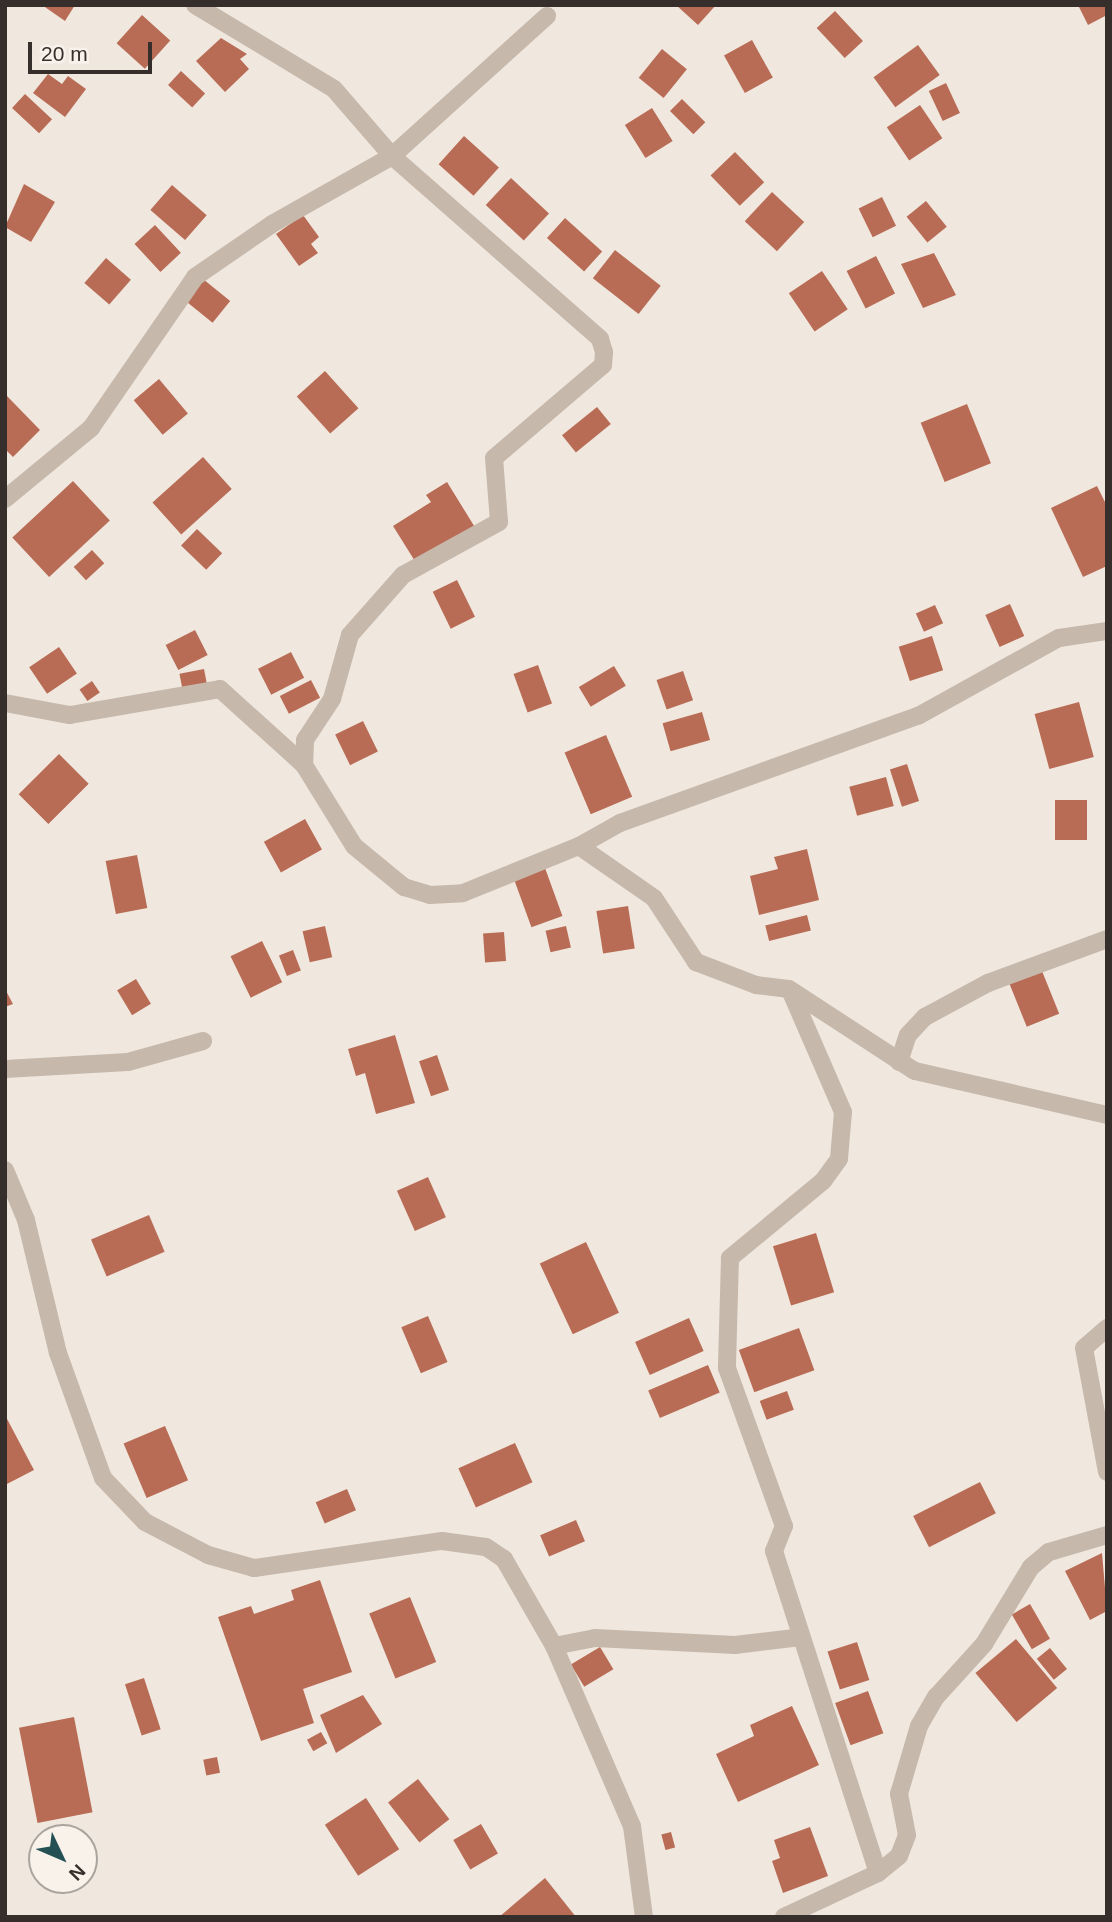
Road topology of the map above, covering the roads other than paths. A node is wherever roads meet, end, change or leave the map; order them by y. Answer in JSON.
{"nodes":[{"id":1,"x":195,"y":5,"type":"edge"},
{"id":2,"x":547,"y":16,"type":"dead end"},
{"id":3,"x":392,"y":156,"type":"junction"},
{"id":4,"x":6,"y":497,"type":"edge"},
{"id":5,"x":1107,"y":631,"type":"edge"},
{"id":6,"x":5,"y":703,"type":"edge"},
{"id":7,"x":304,"y":765,"type":"junction"},
{"id":8,"x":579,"y":846,"type":"junction"},
{"id":9,"x":1107,"y":939,"type":"edge"},
{"id":10,"x":789,"y":989,"type":"junction"},
{"id":11,"x":203,"y":1041,"type":"dead end"},
{"id":12,"x":899,"y":1062,"type":"junction"},
{"id":13,"x":5,"y":1069,"type":"edge"},
{"id":14,"x":1107,"y":1115,"type":"edge"},
{"id":15,"x":5,"y":1170,"type":"edge"},
{"id":16,"x":1107,"y":1328,"type":"edge"},
{"id":17,"x":1107,"y":1472,"type":"edge"},
{"id":18,"x":1107,"y":1535,"type":"edge"},
{"id":19,"x":801,"y":1637,"type":"junction"},
{"id":20,"x":554,"y":1646,"type":"junction"},
{"id":21,"x":878,"y":1873,"type":"junction"},
{"id":22,"x":645,"y":1917,"type":"edge"},
{"id":23,"x":784,"y":1917,"type":"edge"}],
"edges":[{"from":1,"to":3,"type":"street"},
{"from":2,"to":3,"type":"street"},
{"from":3,"to":4,"type":"street"},
{"from":3,"to":7,"type":"street"},
{"from":5,"to":8,"type":"street"},
{"from":6,"to":7,"type":"street"},
{"from":7,"to":8,"type":"street"},
{"from":8,"to":10,"type":"street"},
{"from":9,"to":12,"type":"street"},
{"from":10,"to":12,"type":"street"},
{"from":10,"to":19,"type":"street"},
{"from":11,"to":13,"type":"street"},
{"from":12,"to":14,"type":"street"},
{"from":15,"to":20,"type":"street"},
{"from":16,"to":17,"type":"street"},
{"from":18,"to":21,"type":"street"},
{"from":19,"to":20,"type":"street"},
{"from":19,"to":21,"type":"street"},
{"from":20,"to":22,"type":"street"},
{"from":21,"to":23,"type":"street"}]}
